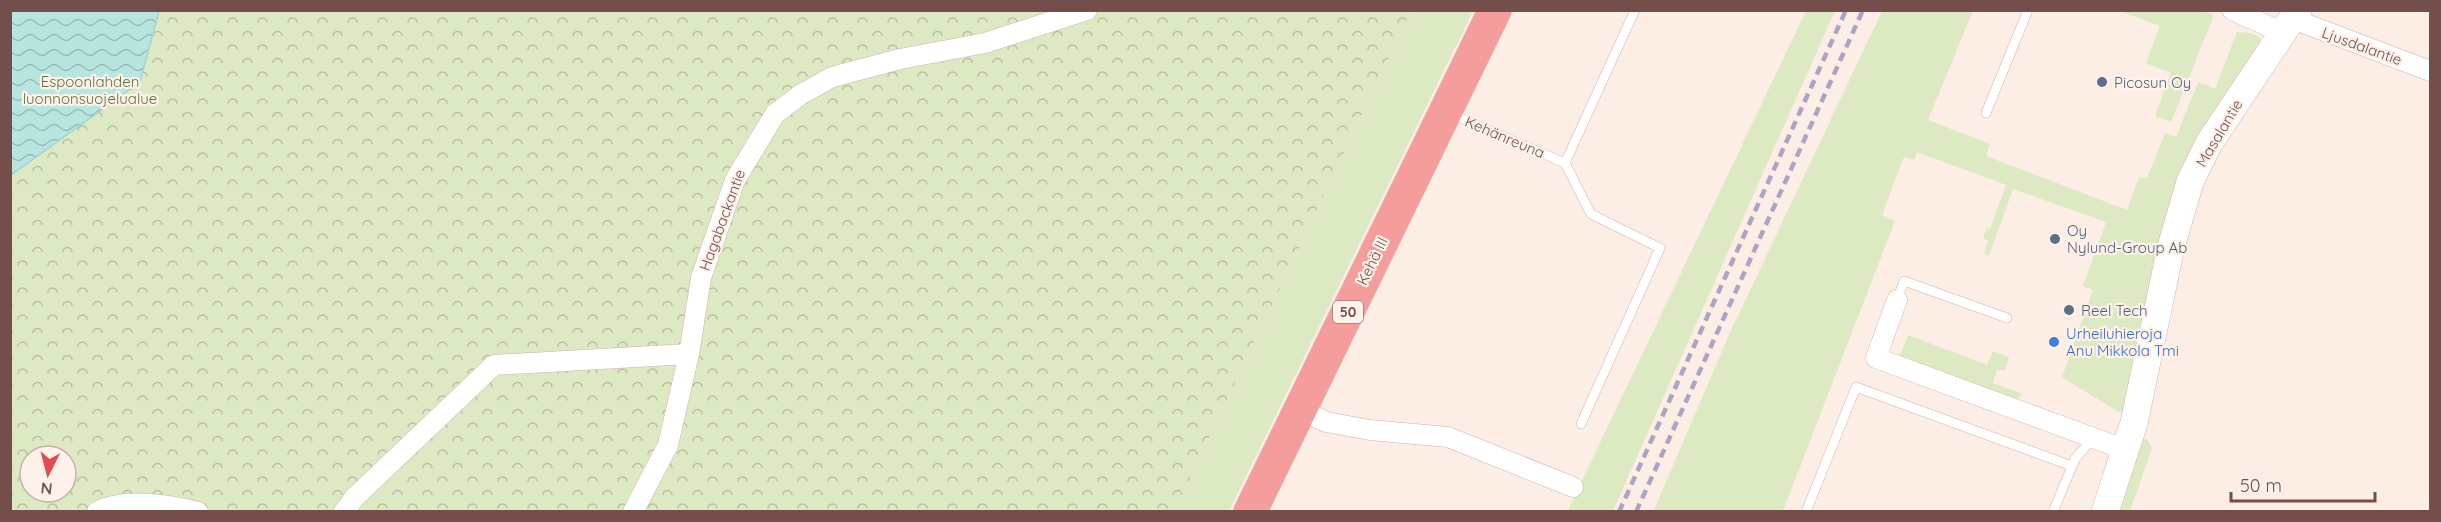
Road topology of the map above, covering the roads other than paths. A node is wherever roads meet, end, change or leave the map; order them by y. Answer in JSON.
{"nodes":[{"id":1,"x":1087,"y":10,"type":"edge"},
{"id":2,"x":1495,"y":10,"type":"edge"},
{"id":3,"x":1635,"y":10,"type":"edge"},
{"id":4,"x":2028,"y":10,"type":"edge"},
{"id":5,"x":2232,"y":10,"type":"edge"},
{"id":6,"x":2292,"y":21,"type":"edge"},
{"id":7,"x":2430,"y":71,"type":"edge"},
{"id":8,"x":1444,"y":112,"type":"junction"},
{"id":9,"x":1986,"y":113,"type":"dead end"},
{"id":10,"x":1565,"y":163,"type":"junction"},
{"id":11,"x":1897,"y":300,"type":"joint"},
{"id":12,"x":2007,"y":318,"type":"dead end"},
{"id":13,"x":689,"y":354,"type":"junction"},
{"id":14,"x":1300,"y":409,"type":"junction"},
{"id":15,"x":1581,"y":424,"type":"dead end"},
{"id":16,"x":2093,"y":438,"type":"junction"},
{"id":17,"x":2126,"y":450,"type":"junction"},
{"id":18,"x":2072,"y":466,"type":"junction"},
{"id":19,"x":1573,"y":487,"type":"dead end"},
{"id":20,"x":97,"y":512,"type":"edge"},
{"id":21,"x":198,"y":512,"type":"edge"},
{"id":22,"x":344,"y":512,"type":"edge"},
{"id":23,"x":633,"y":512,"type":"edge"},
{"id":24,"x":1250,"y":512,"type":"edge"},
{"id":25,"x":1806,"y":512,"type":"edge"},
{"id":26,"x":2053,"y":512,"type":"edge"},
{"id":27,"x":2104,"y":512,"type":"edge"}],
"edges":[{"from":1,"to":13,"type":"street","name":"Hagabackantie"},
{"from":2,"to":8,"type":"highway","name":"Kehä III","number":"50"},
{"from":3,"to":10,"type":"lane"},
{"from":4,"to":9,"type":"lane"},
{"from":5,"to":6,"type":"street","name":"Ljusdalantie"},
{"from":6,"to":7,"type":"street","name":"Ljusdalantie"},
{"from":6,"to":17,"type":"street","name":"Masalantie"},
{"from":8,"to":10,"type":"lane","name":"Kehänreuna"},
{"from":8,"to":14,"type":"highway","name":"Kehä III","number":"50"},
{"from":10,"to":15,"type":"lane"},
{"from":11,"to":12,"type":"lane"},
{"from":11,"to":16,"type":"street"},
{"from":13,"to":22,"type":"street"},
{"from":13,"to":23,"type":"street","name":"Hagabackantie"},
{"from":14,"to":19,"type":"street"},
{"from":14,"to":24,"type":"highway","name":"Kehä III","number":"50"},
{"from":16,"to":17,"type":"street"},
{"from":16,"to":18,"type":"lane"},
{"from":17,"to":27,"type":"street","name":"Masalantie"},
{"from":18,"to":25,"type":"lane"},
{"from":18,"to":26,"type":"lane"},
{"from":20,"to":21,"type":"street"}]}
